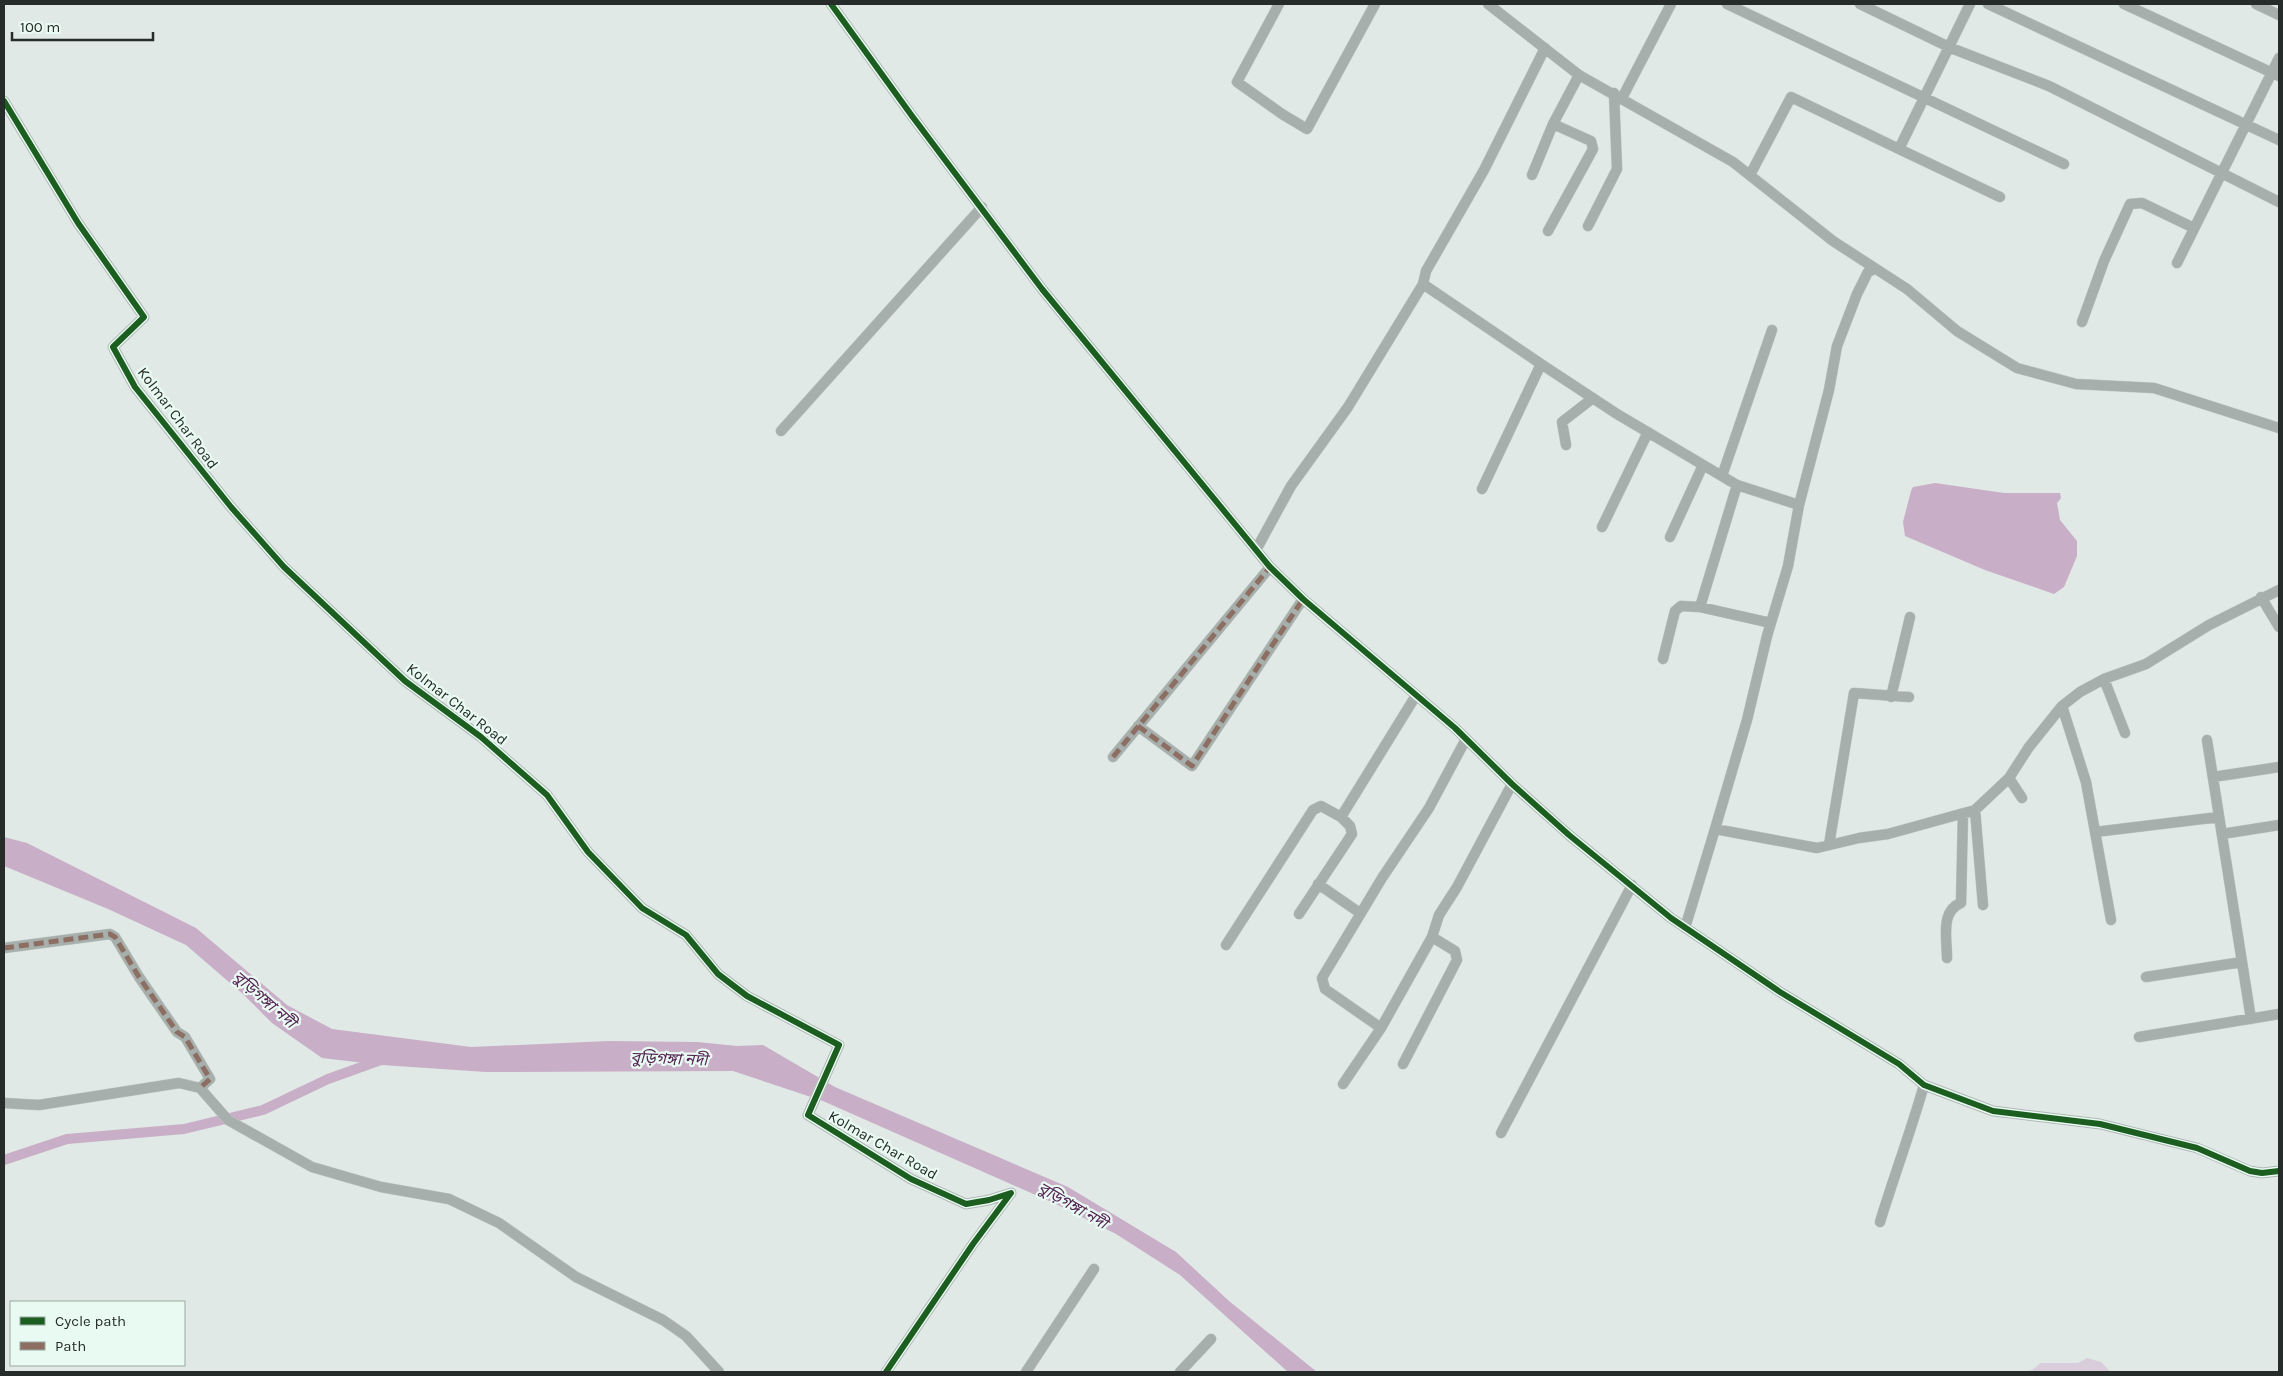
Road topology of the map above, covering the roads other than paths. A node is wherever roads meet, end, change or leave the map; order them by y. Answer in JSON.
{"nodes":[{"id":1,"x":831,"y":4,"type":"edge"},
{"id":2,"x":1279,"y":4,"type":"edge"},
{"id":3,"x":1375,"y":4,"type":"edge"},
{"id":4,"x":1488,"y":4,"type":"edge"},
{"id":5,"x":1671,"y":4,"type":"edge"},
{"id":6,"x":1727,"y":4,"type":"edge"},
{"id":7,"x":1860,"y":4,"type":"edge"},
{"id":8,"x":1970,"y":4,"type":"edge"},
{"id":9,"x":1988,"y":4,"type":"edge"},
{"id":10,"x":2124,"y":4,"type":"edge"},
{"id":11,"x":2256,"y":4,"type":"edge"},
{"id":12,"x":2279,"y":15,"type":"edge"},
{"id":13,"x":1545,"y":48,"type":"junction"},
{"id":14,"x":1951,"y":48,"type":"junction"},
{"id":15,"x":2279,"y":58,"type":"edge"},
{"id":16,"x":1579,"y":74,"type":"junction"},
{"id":17,"x":2275,"y":74,"type":"edge"},
{"id":18,"x":1618,"y":96,"type":"junction"},
{"id":19,"x":1924,"y":99,"type":"junction"},
{"id":20,"x":4,"y":101,"type":"edge"},
{"id":21,"x":1553,"y":124,"type":"junction"},
{"id":22,"x":2246,"y":124,"type":"junction"},
{"id":23,"x":2279,"y":140,"type":"edge"},
{"id":24,"x":1899,"y":148,"type":"junction"},
{"id":25,"x":2064,"y":164,"type":"dead end"},
{"id":26,"x":2222,"y":173,"type":"junction"},
{"id":27,"x":1532,"y":175,"type":"dead end"},
{"id":28,"x":1750,"y":175,"type":"junction"},
{"id":29,"x":2000,"y":197,"type":"dead end"},
{"id":30,"x":2279,"y":202,"type":"edge"},
{"id":31,"x":982,"y":207,"type":"junction"},
{"id":32,"x":1588,"y":226,"type":"dead end"},
{"id":33,"x":2194,"y":228,"type":"junction"},
{"id":34,"x":1548,"y":231,"type":"dead end"},
{"id":35,"x":2177,"y":263,"type":"dead end"},
{"id":36,"x":1875,"y":269,"type":"junction"},
{"id":37,"x":1423,"y":284,"type":"junction"},
{"id":38,"x":2082,"y":322,"type":"dead end"},
{"id":39,"x":1772,"y":330,"type":"dead end"},
{"id":40,"x":1541,"y":364,"type":"junction"},
{"id":41,"x":1593,"y":398,"type":"junction"},
{"id":42,"x":2279,"y":428,"type":"edge"},
{"id":43,"x":781,"y":431,"type":"dead end"},
{"id":44,"x":1648,"y":432,"type":"junction"},
{"id":45,"x":1566,"y":445,"type":"dead end"},
{"id":46,"x":1703,"y":465,"type":"junction"},
{"id":47,"x":1722,"y":476,"type":"junction"},
{"id":48,"x":1737,"y":485,"type":"junction"},
{"id":49,"x":1482,"y":489,"type":"dead end"},
{"id":50,"x":1799,"y":505,"type":"junction"},
{"id":51,"x":1602,"y":527,"type":"dead end"},
{"id":52,"x":1670,"y":537,"type":"dead end"},
{"id":53,"x":1256,"y":550,"type":"junction"},
{"id":54,"x":1270,"y":567,"type":"junction"},
{"id":55,"x":2279,"y":590,"type":"edge"},
{"id":56,"x":2261,"y":597,"type":"junction"},
{"id":57,"x":1303,"y":600,"type":"junction"},
{"id":58,"x":1700,"y":607,"type":"junction"},
{"id":59,"x":1910,"y":617,"type":"dead end"},
{"id":60,"x":1771,"y":623,"type":"junction"},
{"id":61,"x":2279,"y":627,"type":"edge"},
{"id":62,"x":1663,"y":658,"type":"dead end"},
{"id":63,"x":2104,"y":680,"type":"junction"},
{"id":64,"x":1415,"y":697,"type":"junction"},
{"id":65,"x":1891,"y":697,"type":"junction"},
{"id":66,"x":1909,"y":697,"type":"dead end"},
{"id":67,"x":2062,"y":706,"type":"junction"},
{"id":68,"x":1138,"y":726,"type":"junction"},
{"id":69,"x":2125,"y":733,"type":"dead end"},
{"id":70,"x":1466,"y":739,"type":"junction"},
{"id":71,"x":2207,"y":740,"type":"dead end"},
{"id":72,"x":1113,"y":757,"type":"dead end"},
{"id":73,"x":2279,"y":767,"type":"edge"},
{"id":74,"x":2213,"y":777,"type":"junction"},
{"id":75,"x":2009,"y":778,"type":"junction"},
{"id":76,"x":1512,"y":784,"type":"junction"},
{"id":77,"x":2022,"y":798,"type":"dead end"},
{"id":78,"x":1975,"y":810,"type":"junction"},
{"id":79,"x":1963,"y":814,"type":"junction"},
{"id":80,"x":1341,"y":817,"type":"junction"},
{"id":81,"x":2219,"y":817,"type":"junction"},
{"id":82,"x":2279,"y":825,"type":"edge"},
{"id":83,"x":1714,"y":829,"type":"junction"},
{"id":84,"x":2095,"y":832,"type":"junction"},
{"id":85,"x":2222,"y":834,"type":"junction"},
{"id":86,"x":1829,"y":845,"type":"junction"},
{"id":87,"x":1318,"y":884,"type":"junction"},
{"id":88,"x":1632,"y":885,"type":"junction"},
{"id":89,"x":1983,"y":905,"type":"dead end"},
{"id":90,"x":1360,"y":913,"type":"junction"},
{"id":91,"x":1299,"y":914,"type":"dead end"},
{"id":92,"x":2111,"y":920,"type":"dead end"},
{"id":93,"x":1685,"y":928,"type":"junction"},
{"id":94,"x":1432,"y":937,"type":"junction"},
{"id":95,"x":1226,"y":945,"type":"dead end"},
{"id":96,"x":4,"y":948,"type":"edge"},
{"id":97,"x":1947,"y":958,"type":"dead end"},
{"id":98,"x":2242,"y":962,"type":"junction"},
{"id":99,"x":2146,"y":977,"type":"dead end"},
{"id":100,"x":2279,"y":1014,"type":"edge"},
{"id":101,"x":2251,"y":1019,"type":"junction"},
{"id":102,"x":1381,"y":1028,"type":"junction"},
{"id":103,"x":2139,"y":1037,"type":"dead end"},
{"id":104,"x":1403,"y":1064,"type":"dead end"},
{"id":105,"x":1343,"y":1084,"type":"dead end"},
{"id":106,"x":1924,"y":1084,"type":"junction"},
{"id":107,"x":200,"y":1088,"type":"junction"},
{"id":108,"x":4,"y":1104,"type":"edge"},
{"id":109,"x":1502,"y":1133,"type":"dead end"},
{"id":110,"x":2279,"y":1171,"type":"edge"},
{"id":111,"x":1880,"y":1222,"type":"dead end"},
{"id":112,"x":1094,"y":1269,"type":"dead end"},
{"id":113,"x":1212,"y":1339,"type":"dead end"},
{"id":114,"x":719,"y":1372,"type":"edge"},
{"id":115,"x":886,"y":1372,"type":"edge"},
{"id":116,"x":1026,"y":1372,"type":"edge"},
{"id":117,"x":1180,"y":1372,"type":"edge"}],
"edges":[{"from":1,"to":31,"type":"street"},
{"from":2,"to":3,"type":"street"},
{"from":4,"to":13,"type":"street"},
{"from":5,"to":18,"type":"street"},
{"from":6,"to":19,"type":"street"},
{"from":7,"to":14,"type":"street"},
{"from":8,"to":14,"type":"street"},
{"from":9,"to":22,"type":"street"},
{"from":10,"to":17,"type":"street"},
{"from":11,"to":12,"type":"street"},
{"from":13,"to":16,"type":"street"},
{"from":13,"to":37,"type":"street"},
{"from":14,"to":19,"type":"street"},
{"from":14,"to":26,"type":"street"},
{"from":15,"to":17,"type":"street"},
{"from":16,"to":18,"type":"street"},
{"from":16,"to":21,"type":"street"},
{"from":17,"to":22,"type":"street"},
{"from":18,"to":28,"type":"street"},
{"from":18,"to":32,"type":"street"},
{"from":19,"to":24,"type":"street"},
{"from":19,"to":25,"type":"street"},
{"from":20,"to":115,"type":"street","name":"Kolmar Char Road"},
{"from":21,"to":27,"type":"street"},
{"from":21,"to":34,"type":"street"},
{"from":22,"to":23,"type":"street"},
{"from":22,"to":26,"type":"street"},
{"from":24,"to":28,"type":"street"},
{"from":24,"to":29,"type":"street"},
{"from":26,"to":30,"type":"street"},
{"from":26,"to":33,"type":"street"},
{"from":28,"to":36,"type":"street"},
{"from":31,"to":43,"type":"street"},
{"from":31,"to":53,"type":"street"},
{"from":33,"to":35,"type":"street"},
{"from":33,"to":38,"type":"street"},
{"from":36,"to":42,"type":"street"},
{"from":36,"to":50,"type":"street"},
{"from":37,"to":40,"type":"street"},
{"from":37,"to":53,"type":"street"},
{"from":39,"to":47,"type":"street"},
{"from":40,"to":41,"type":"street"},
{"from":40,"to":49,"type":"street"},
{"from":41,"to":44,"type":"street"},
{"from":41,"to":45,"type":"street"},
{"from":44,"to":46,"type":"street"},
{"from":44,"to":51,"type":"street"},
{"from":46,"to":47,"type":"street"},
{"from":46,"to":52,"type":"street"},
{"from":47,"to":48,"type":"street"},
{"from":48,"to":50,"type":"street"},
{"from":48,"to":58,"type":"street"},
{"from":50,"to":60,"type":"street"},
{"from":53,"to":54,"type":"street"},
{"from":54,"to":57,"type":"street"},
{"from":54,"to":68,"type":"street"},
{"from":55,"to":56,"type":"street"},
{"from":56,"to":61,"type":"street"},
{"from":56,"to":63,"type":"street"},
{"from":57,"to":64,"type":"street"},
{"from":57,"to":68,"type":"street"},
{"from":58,"to":60,"type":"street"},
{"from":58,"to":62,"type":"street"},
{"from":59,"to":65,"type":"street"},
{"from":60,"to":83,"type":"street"},
{"from":63,"to":67,"type":"street"},
{"from":63,"to":69,"type":"street"},
{"from":64,"to":70,"type":"street"},
{"from":64,"to":80,"type":"street"},
{"from":65,"to":66,"type":"street"},
{"from":65,"to":86,"type":"street"},
{"from":67,"to":75,"type":"street"},
{"from":67,"to":84,"type":"street"},
{"from":68,"to":72,"type":"street"},
{"from":70,"to":76,"type":"street"},
{"from":70,"to":90,"type":"street"},
{"from":71,"to":74,"type":"street"},
{"from":73,"to":74,"type":"street"},
{"from":74,"to":81,"type":"street"},
{"from":75,"to":77,"type":"street"},
{"from":75,"to":78,"type":"street"},
{"from":76,"to":88,"type":"street"},
{"from":76,"to":94,"type":"street"},
{"from":78,"to":79,"type":"street"},
{"from":78,"to":89,"type":"street"},
{"from":79,"to":86,"type":"street"},
{"from":79,"to":97,"type":"street"},
{"from":80,"to":87,"type":"street"},
{"from":80,"to":95,"type":"street"},
{"from":81,"to":84,"type":"street"},
{"from":81,"to":85,"type":"street"},
{"from":82,"to":85,"type":"street"},
{"from":83,"to":86,"type":"street"},
{"from":83,"to":93,"type":"street"},
{"from":84,"to":92,"type":"street"},
{"from":85,"to":98,"type":"street"},
{"from":87,"to":90,"type":"street"},
{"from":87,"to":91,"type":"street"},
{"from":88,"to":93,"type":"street"},
{"from":88,"to":109,"type":"street"},
{"from":90,"to":102,"type":"street"},
{"from":93,"to":106,"type":"street"},
{"from":94,"to":102,"type":"street"},
{"from":94,"to":104,"type":"street"},
{"from":96,"to":107,"type":"street"},
{"from":98,"to":99,"type":"street"},
{"from":98,"to":101,"type":"street"},
{"from":100,"to":101,"type":"street"},
{"from":101,"to":103,"type":"street"},
{"from":102,"to":105,"type":"street"},
{"from":106,"to":110,"type":"street"},
{"from":106,"to":111,"type":"street"},
{"from":107,"to":108,"type":"street"},
{"from":107,"to":114,"type":"street"},
{"from":112,"to":116,"type":"street"},
{"from":113,"to":117,"type":"street"}]}
